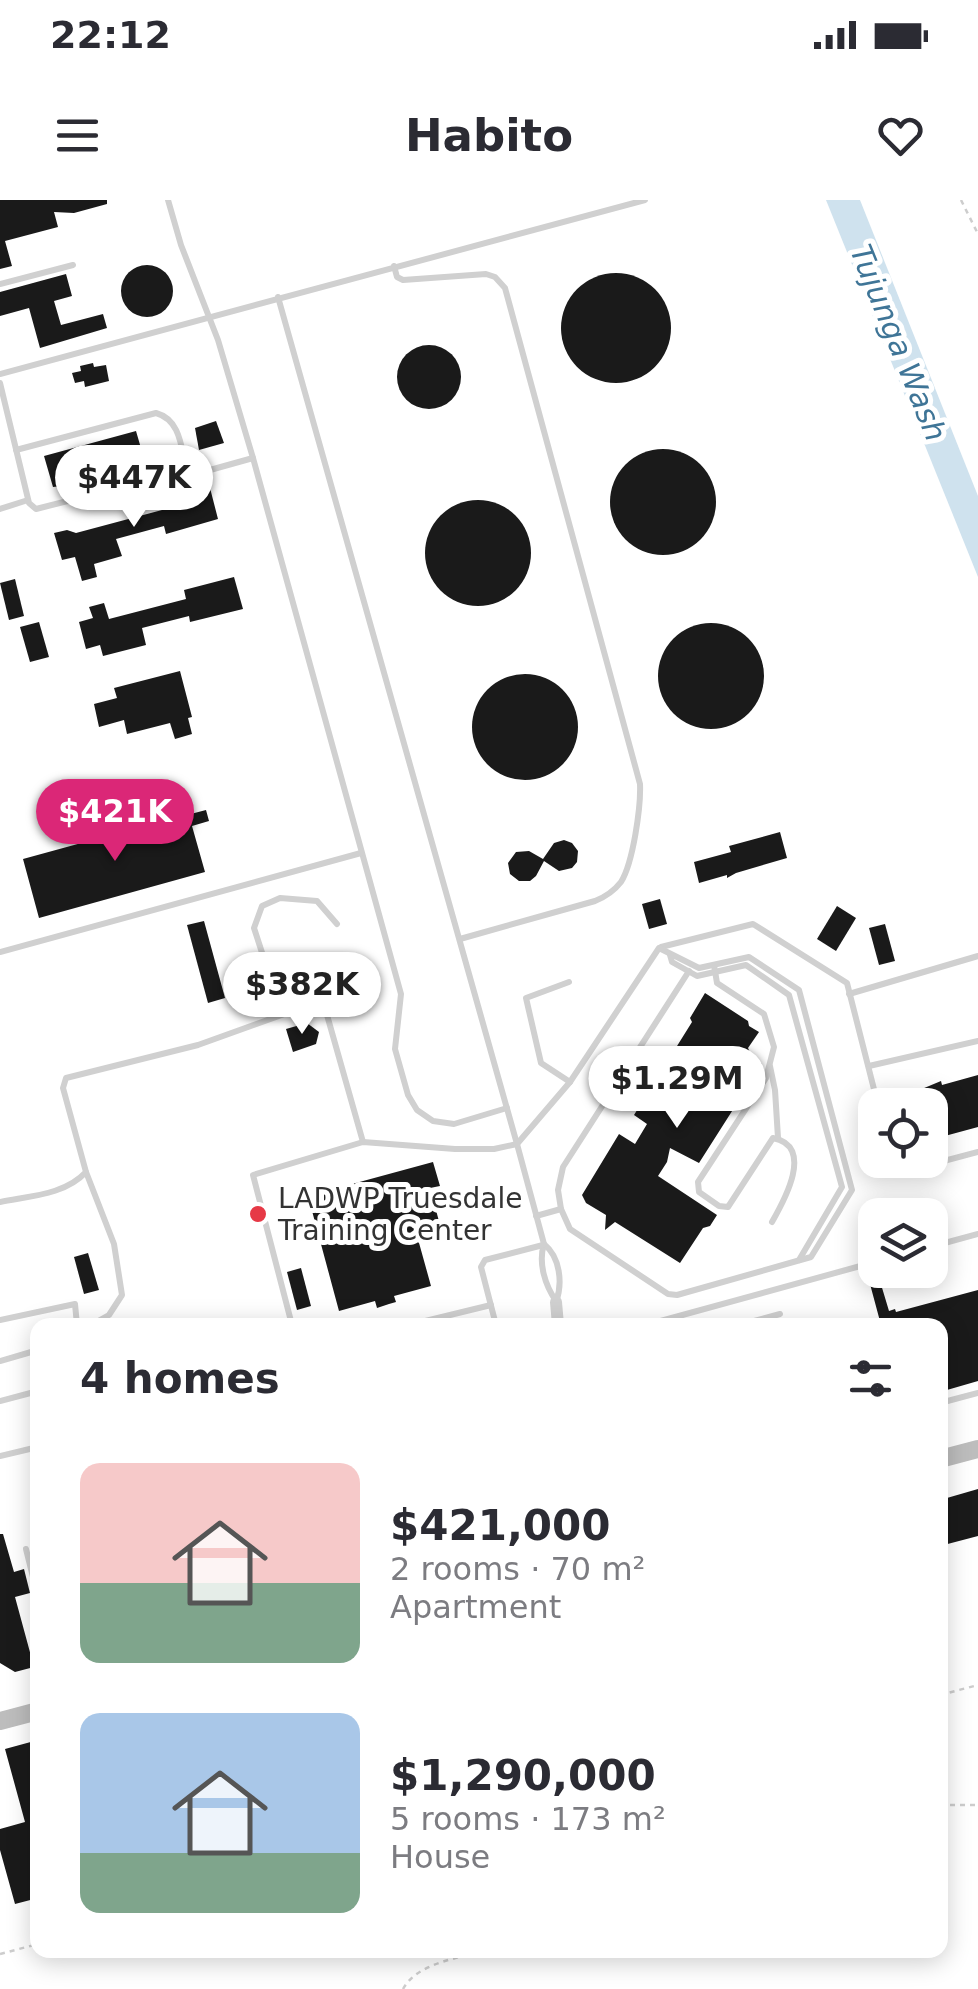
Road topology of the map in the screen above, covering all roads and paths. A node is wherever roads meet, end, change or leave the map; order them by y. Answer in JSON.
{"nodes":[{"id":1,"x":168,"y":200,"type":"edge"},
{"id":2,"x":645,"y":200,"type":"edge"},
{"id":3,"x":961,"y":200,"type":"edge"},
{"id":4,"x":978,"y":234,"type":"edge"},
{"id":5,"x":74,"y":265,"type":"dead end"},
{"id":6,"x":394,"y":266,"type":"junction"},
{"id":7,"x":0,"y":284,"type":"edge"},
{"id":8,"x":278,"y":297,"type":"junction"},
{"id":9,"x":208,"y":316,"type":"junction"},
{"id":10,"x":0,"y":374,"type":"edge"},
{"id":11,"x":0,"y":383,"type":"edge"},
{"id":12,"x":16,"y":450,"type":"junction"},
{"id":13,"x":254,"y":458,"type":"junction"},
{"id":14,"x":187,"y":470,"type":"junction"},
{"id":15,"x":28,"y":500,"type":"junction"},
{"id":16,"x":0,"y":509,"type":"edge"},
{"id":17,"x":361,"y":853,"type":"junction"},
{"id":18,"x":337,"y":924,"type":"dead end"},
{"id":19,"x":460,"y":940,"type":"junction"},
{"id":20,"x":659,"y":948,"type":"junction"},
{"id":21,"x":0,"y":952,"type":"edge"},
{"id":22,"x":670,"y":956,"type":"junction"},
{"id":23,"x":978,"y":956,"type":"edge"},
{"id":24,"x":715,"y":968,"type":"junction"},
{"id":25,"x":689,"y":972,"type":"junction"},
{"id":26,"x":569,"y":982,"type":"dead end"},
{"id":27,"x":850,"y":994,"type":"junction"},
{"id":28,"x":287,"y":1014,"type":"junction"},
{"id":29,"x":978,"y":1041,"type":"edge"},
{"id":30,"x":769,"y":1065,"type":"junction"},
{"id":31,"x":868,"y":1066,"type":"junction"},
{"id":32,"x":570,"y":1082,"type":"junction"},
{"id":33,"x":874,"y":1088,"type":"edge"},
{"id":34,"x":507,"y":1108,"type":"junction"},
{"id":35,"x":778,"y":1138,"type":"junction"},
{"id":36,"x":363,"y":1142,"type":"junction"},
{"id":37,"x":517,"y":1144,"type":"junction"},
{"id":38,"x":978,"y":1152,"type":"edge"},
{"id":39,"x":948,"y":1160,"type":"edge"},
{"id":40,"x":86,"y":1172,"type":"junction"},
{"id":41,"x":0,"y":1202,"type":"edge"},
{"id":42,"x":560,"y":1209,"type":"junction"},
{"id":43,"x":536,"y":1216,"type":"junction"},
{"id":44,"x":772,"y":1222,"type":"dead end"},
{"id":45,"x":978,"y":1234,"type":"edge"},
{"id":46,"x":948,"y":1242,"type":"edge"},
{"id":47,"x":544,"y":1244,"type":"junction"},
{"id":48,"x":858,"y":1267,"type":"edge"},
{"id":49,"x":556,"y":1302,"type":"junction"},
{"id":50,"x":491,"y":1305,"type":"junction"},
{"id":51,"x":693,"y":1312,"type":"junction"},
{"id":52,"x":780,"y":1314,"type":"dead end"},
{"id":53,"x":76,"y":1318,"type":"edge"},
{"id":54,"x":104,"y":1318,"type":"edge"},
{"id":55,"x":290,"y":1318,"type":"edge"},
{"id":56,"x":438,"y":1318,"type":"edge"},
{"id":57,"x":494,"y":1318,"type":"edge"},
{"id":58,"x":557,"y":1318,"type":"edge"},
{"id":59,"x":671,"y":1318,"type":"edge"},
{"id":60,"x":695,"y":1318,"type":"edge"},
{"id":61,"x":765,"y":1318,"type":"edge"},
{"id":62,"x":0,"y":1320,"type":"edge"},
{"id":63,"x":30,"y":1352,"type":"edge"},
{"id":64,"x":0,"y":1360,"type":"edge"},
{"id":65,"x":978,"y":1392,"type":"edge"},
{"id":66,"x":30,"y":1393,"type":"edge"},
{"id":67,"x":0,"y":1401,"type":"edge"},
{"id":68,"x":948,"y":1401,"type":"edge"},
{"id":69,"x":30,"y":1448,"type":"edge"},
{"id":70,"x":978,"y":1449,"type":"edge"},
{"id":71,"x":0,"y":1456,"type":"edge"},
{"id":72,"x":948,"y":1457,"type":"edge"},
{"id":73,"x":26,"y":1549,"type":"dead end"},
{"id":74,"x":30,"y":1565,"type":"edge"},
{"id":75,"x":978,"y":1685,"type":"edge"},
{"id":76,"x":948,"y":1693,"type":"edge"},
{"id":77,"x":30,"y":1712,"type":"edge"},
{"id":78,"x":1,"y":1717,"type":"edge"},
{"id":79,"x":948,"y":1805,"type":"edge"},
{"id":80,"x":978,"y":1805,"type":"edge"},
{"id":81,"x":30,"y":1946,"type":"edge"},
{"id":82,"x":0,"y":1954,"type":"edge"},
{"id":83,"x":459,"y":1958,"type":"edge"},
{"id":84,"x":402,"y":1989,"type":"edge"}],
"edges":[{"from":1,"to":9,"type":"lane"},
{"from":2,"to":6,"type":"lane"},
{"from":3,"to":4,"type":"path"},
{"from":5,"to":7,"type":"lane"},
{"from":6,"to":8,"type":"lane"},
{"from":6,"to":19,"type":"lane"},
{"from":8,"to":9,"type":"lane"},
{"from":8,"to":19,"type":"lane"},
{"from":9,"to":10,"type":"lane"},
{"from":9,"to":13,"type":"lane"},
{"from":11,"to":12,"type":"lane"},
{"from":12,"to":14,"type":"lane"},
{"from":12,"to":15,"type":"lane"},
{"from":13,"to":14,"type":"lane"},
{"from":13,"to":17,"type":"lane"},
{"from":14,"to":15,"type":"lane"},
{"from":15,"to":16,"type":"lane"},
{"from":17,"to":21,"type":"lane"},
{"from":17,"to":34,"type":"lane"},
{"from":18,"to":28,"type":"lane"},
{"from":19,"to":34,"type":"lane"},
{"from":20,"to":22,"type":"lane"},
{"from":20,"to":27,"type":"lane"},
{"from":20,"to":32,"type":"lane"},
{"from":22,"to":24,"type":"lane"},
{"from":22,"to":25,"type":"lane"},
{"from":23,"to":27,"type":"lane"},
{"from":24,"to":25,"type":"lane"},
{"from":24,"to":30,"type":"lane"},
{"from":24,"to":42,"type":"lane"},
{"from":25,"to":42,"type":"lane"},
{"from":26,"to":32,"type":"lane"},
{"from":27,"to":31,"type":"lane"},
{"from":28,"to":36,"type":"lane"},
{"from":28,"to":40,"type":"lane"},
{"from":29,"to":31,"type":"lane"},
{"from":30,"to":35,"type":"lane"},
{"from":30,"to":35,"type":"lane"},
{"from":31,"to":33,"type":"lane"},
{"from":32,"to":37,"type":"lane"},
{"from":34,"to":37,"type":"lane"},
{"from":35,"to":44,"type":"lane"},
{"from":36,"to":37,"type":"lane"},
{"from":36,"to":55,"type":"lane"},
{"from":37,"to":43,"type":"lane"},
{"from":38,"to":39,"type":"lane"},
{"from":40,"to":41,"type":"lane"},
{"from":40,"to":54,"type":"lane"},
{"from":42,"to":43,"type":"lane"},
{"from":43,"to":47,"type":"lane"},
{"from":45,"to":46,"type":"lane"},
{"from":47,"to":49,"type":"lane"},
{"from":47,"to":49,"type":"lane"},
{"from":47,"to":50,"type":"lane"},
{"from":48,"to":51,"type":"lane"},
{"from":49,"to":58,"type":"street"},
{"from":50,"to":56,"type":"lane"},
{"from":50,"to":57,"type":"lane"},
{"from":51,"to":59,"type":"lane"},
{"from":51,"to":60,"type":"lane"},
{"from":52,"to":61,"type":"lane"},
{"from":53,"to":62,"type":"lane"},
{"from":63,"to":64,"type":"lane"},
{"from":65,"to":68,"type":"lane"},
{"from":66,"to":67,"type":"lane"},
{"from":69,"to":71,"type":"lane"},
{"from":70,"to":72,"type":"main road"},
{"from":73,"to":74,"type":"lane"},
{"from":75,"to":76,"type":"path"},
{"from":77,"to":78,"type":"main road"},
{"from":79,"to":80,"type":"path"},
{"from":81,"to":82,"type":"path"},
{"from":83,"to":84,"type":"path"}]}
